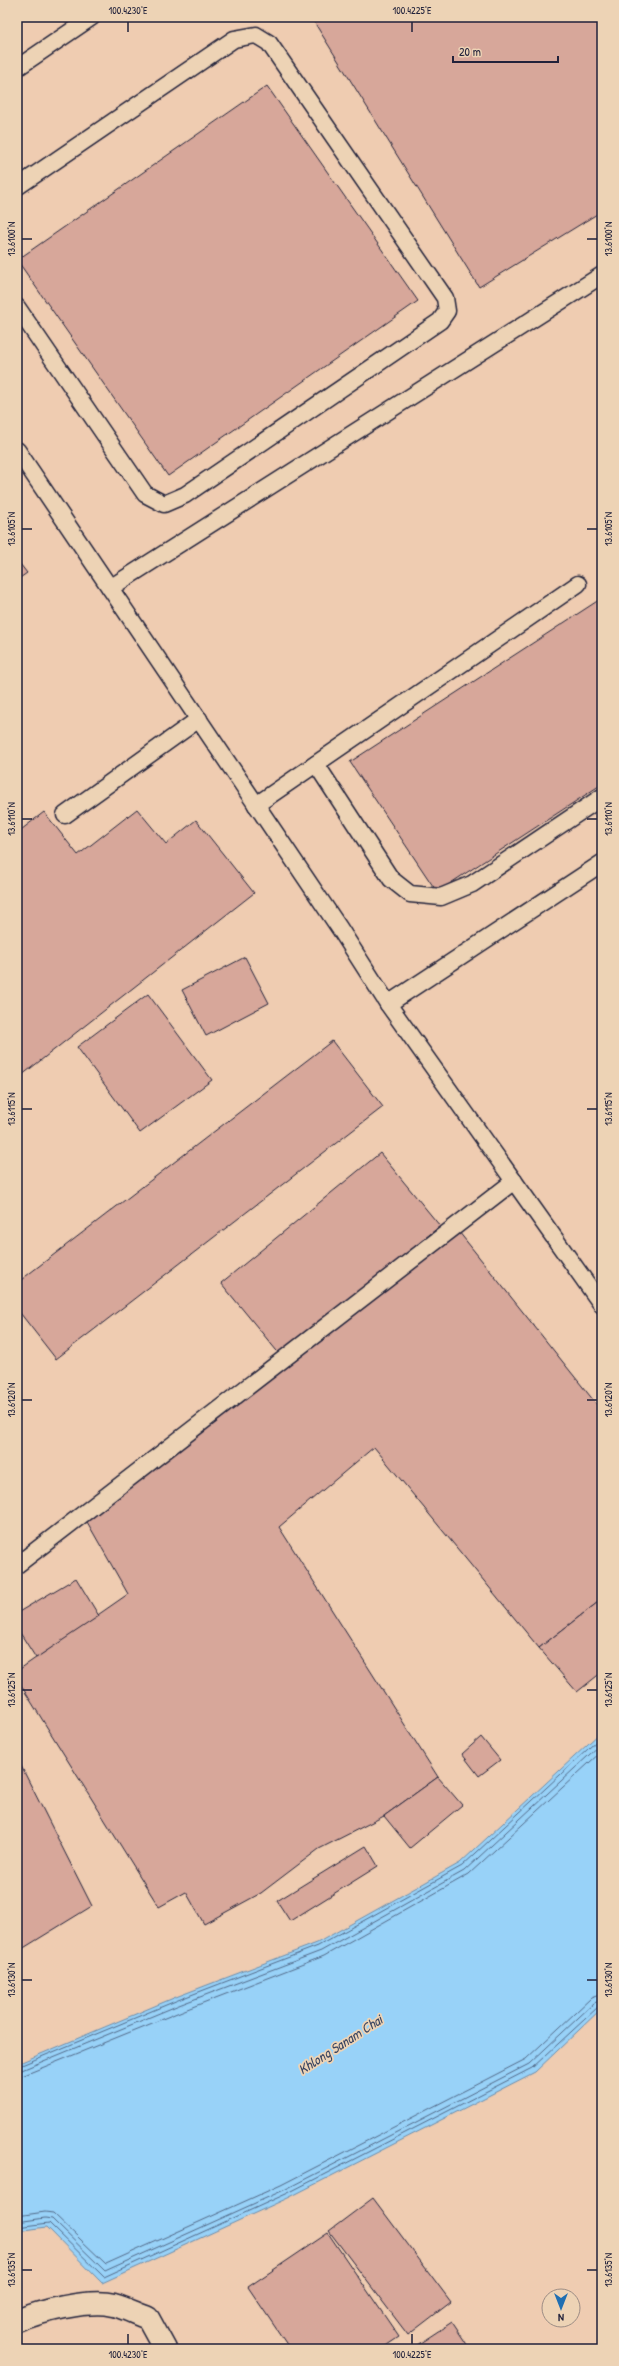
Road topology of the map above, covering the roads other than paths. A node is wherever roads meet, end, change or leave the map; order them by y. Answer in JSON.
{"nodes":[{"id":1,"x":92,"y":17,"type":"edge"},
{"id":2,"x":17,"y":68,"type":"edge"},
{"id":3,"x":17,"y":186,"type":"edge"},
{"id":4,"x":602,"y":275,"type":"edge"},
{"id":5,"x":17,"y":307,"type":"edge"},
{"id":6,"x":17,"y":450,"type":"edge"},
{"id":7,"x":578,"y":584,"type":"dead end"},
{"id":8,"x":110,"y":588,"type":"junction"},
{"id":9,"x":199,"y":719,"type":"junction"},
{"id":10,"x":316,"y":764,"type":"junction"},
{"id":11,"x":602,"y":798,"type":"edge"},
{"id":12,"x":256,"y":805,"type":"junction"},
{"id":13,"x":65,"y":815,"type":"dead end"},
{"id":14,"x":602,"y":863,"type":"edge"},
{"id":15,"x":388,"y":1004,"type":"junction"},
{"id":16,"x":514,"y":1181,"type":"junction"},
{"id":17,"x":602,"y":1305,"type":"edge"},
{"id":18,"x":17,"y":1565,"type":"edge"},
{"id":19,"x":17,"y":2321,"type":"edge"},
{"id":20,"x":165,"y":2349,"type":"edge"}],
"edges":[{"from":1,"to":2,"type":"lane"},
{"from":3,"to":5,"type":"lane"},
{"from":4,"to":8,"type":"lane"},
{"from":6,"to":8,"type":"lane"},
{"from":7,"to":10,"type":"lane"},
{"from":8,"to":9,"type":"lane"},
{"from":9,"to":12,"type":"lane"},
{"from":9,"to":13,"type":"lane"},
{"from":10,"to":11,"type":"lane"},
{"from":10,"to":12,"type":"lane"},
{"from":12,"to":15,"type":"lane"},
{"from":14,"to":15,"type":"lane"},
{"from":15,"to":16,"type":"lane"},
{"from":16,"to":17,"type":"lane"},
{"from":16,"to":18,"type":"lane"},
{"from":19,"to":20,"type":"street"}]}
